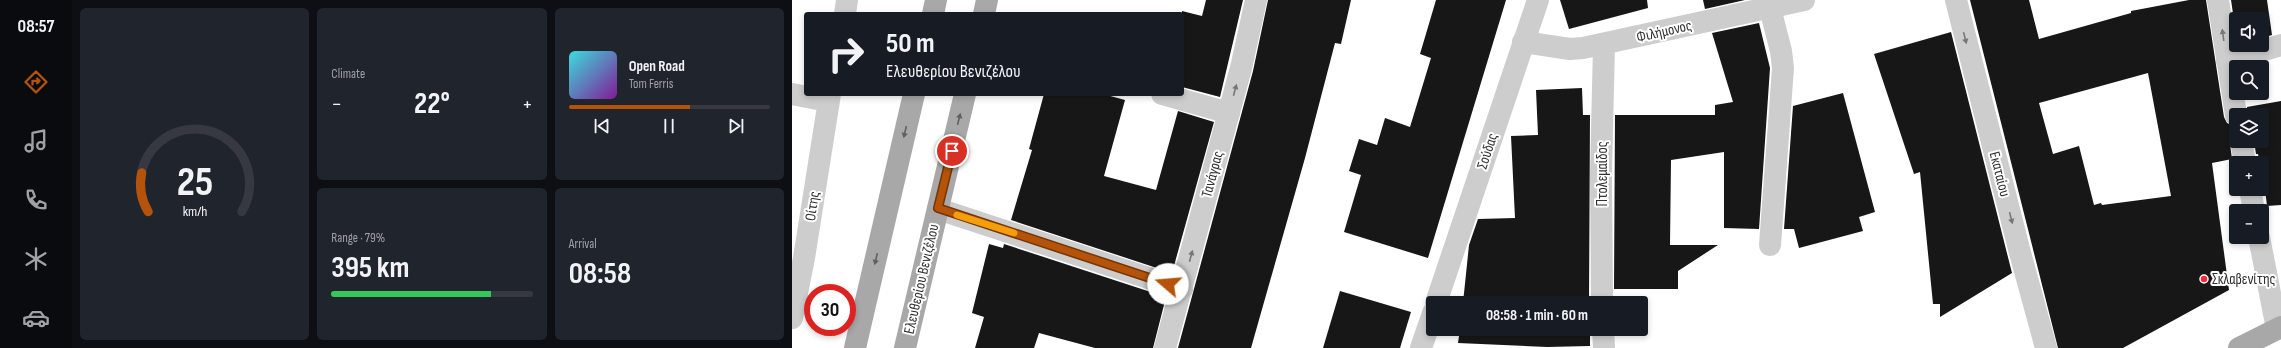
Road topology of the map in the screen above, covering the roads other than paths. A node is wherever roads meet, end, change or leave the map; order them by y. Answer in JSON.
{"nodes":[{"id":1,"x":847,"y":0,"type":"edge"},
{"id":2,"x":936,"y":0,"type":"edge"},
{"id":3,"x":987,"y":0,"type":"edge"},
{"id":4,"x":1256,"y":0,"type":"edge"},
{"id":5,"x":1538,"y":0,"type":"edge"},
{"id":6,"x":1804,"y":0,"type":"edge"},
{"id":7,"x":1956,"y":0,"type":"edge"},
{"id":8,"x":2218,"y":0,"type":"edge"},
{"id":9,"x":1770,"y":8,"type":"junction"},
{"id":10,"x":845,"y":12,"type":"edge"},
{"id":11,"x":933,"y":12,"type":"edge"},
{"id":12,"x":984,"y":12,"type":"edge"},
{"id":13,"x":1523,"y":42,"type":"junction"},
{"id":14,"x":1604,"y":45,"type":"junction"},
{"id":15,"x":2281,"y":45,"type":"edge"},
{"id":16,"x":2226,"y":61,"type":"junction"},
{"id":17,"x":792,"y":94,"type":"edge"},
{"id":18,"x":804,"y":95,"type":"edge"},
{"id":19,"x":810,"y":96,"type":"edge"},
{"id":20,"x":914,"y":96,"type":"edge"},
{"id":21,"x":965,"y":96,"type":"edge"},
{"id":22,"x":1169,"y":96,"type":"edge"},
{"id":23,"x":829,"y":98,"type":"edge"},
{"id":24,"x":2235,"y":108,"type":"edge"},
{"id":25,"x":1229,"y":114,"type":"junction"},
{"id":26,"x":938,"y":208,"type":"junction"},
{"id":27,"x":2261,"y":244,"type":"edge"},
{"id":28,"x":1770,"y":245,"type":"dead end"},
{"id":29,"x":1182,"y":289,"type":"junction"},
{"id":30,"x":1438,"y":296,"type":"edge"},
{"id":31,"x":1602,"y":296,"type":"edge"},
{"id":32,"x":792,"y":318,"type":"edge"},
{"id":33,"x":2279,"y":328,"type":"edge"},
{"id":34,"x":1426,"y":333,"type":"edge"},
{"id":35,"x":1603,"y":336,"type":"edge"},
{"id":36,"x":855,"y":348,"type":"edge"},
{"id":37,"x":905,"y":348,"type":"edge"},
{"id":38,"x":1165,"y":348,"type":"edge"},
{"id":39,"x":1421,"y":348,"type":"edge"},
{"id":40,"x":1604,"y":348,"type":"edge"},
{"id":41,"x":2046,"y":348,"type":"edge"},
{"id":42,"x":2239,"y":348,"type":"edge"}],
"edges":[{"from":1,"to":10,"type":"street"},
{"from":2,"to":11,"type":"main road"},
{"from":3,"to":12,"type":"main road"},
{"from":25,"to":4,"type":"street","name":"Τανάγρας","one_way":true},
{"from":5,"to":13,"type":"street","name":"Σούδας"},
{"from":6,"to":9,"type":"street","name":"Φιλήμονος"},
{"from":7,"to":41,"type":"street","name":"Εκαταίου","one_way":true},
{"from":16,"to":8,"type":"street","one_way":true},
{"from":9,"to":14,"type":"street","name":"Φιλήμονος"},
{"from":9,"to":28,"type":"street"},
{"from":13,"to":14,"type":"street","name":"Φιλήμονος"},
{"from":13,"to":30,"type":"street","name":"Σούδας"},
{"from":14,"to":31,"type":"street","name":"Πτολεμαίδος"},
{"from":15,"to":16,"type":"street"},
{"from":16,"to":24,"type":"street"},
{"from":17,"to":18,"type":"street"},
{"from":19,"to":23,"type":"street"},
{"from":20,"to":36,"type":"main road","one_way":true},
{"from":26,"to":21,"type":"main road","name":"Ελευθερίου Βενιζέλου","one_way":true},
{"from":22,"to":25,"type":"street"},
{"from":23,"to":32,"type":"street","name":"Οίτης"},
{"from":29,"to":25,"type":"street","name":"Τανάγρας","one_way":true},
{"from":26,"to":29,"type":"street"},
{"from":26,"to":37,"type":"main road","name":"Ελευθερίου Βενιζέλου"},
{"from":27,"to":33,"type":"street"},
{"from":29,"to":38,"type":"street","name":"Τανάγρας"},
{"from":33,"to":42,"type":"main road"},
{"from":34,"to":39,"type":"street"},
{"from":35,"to":40,"type":"street"}]}
